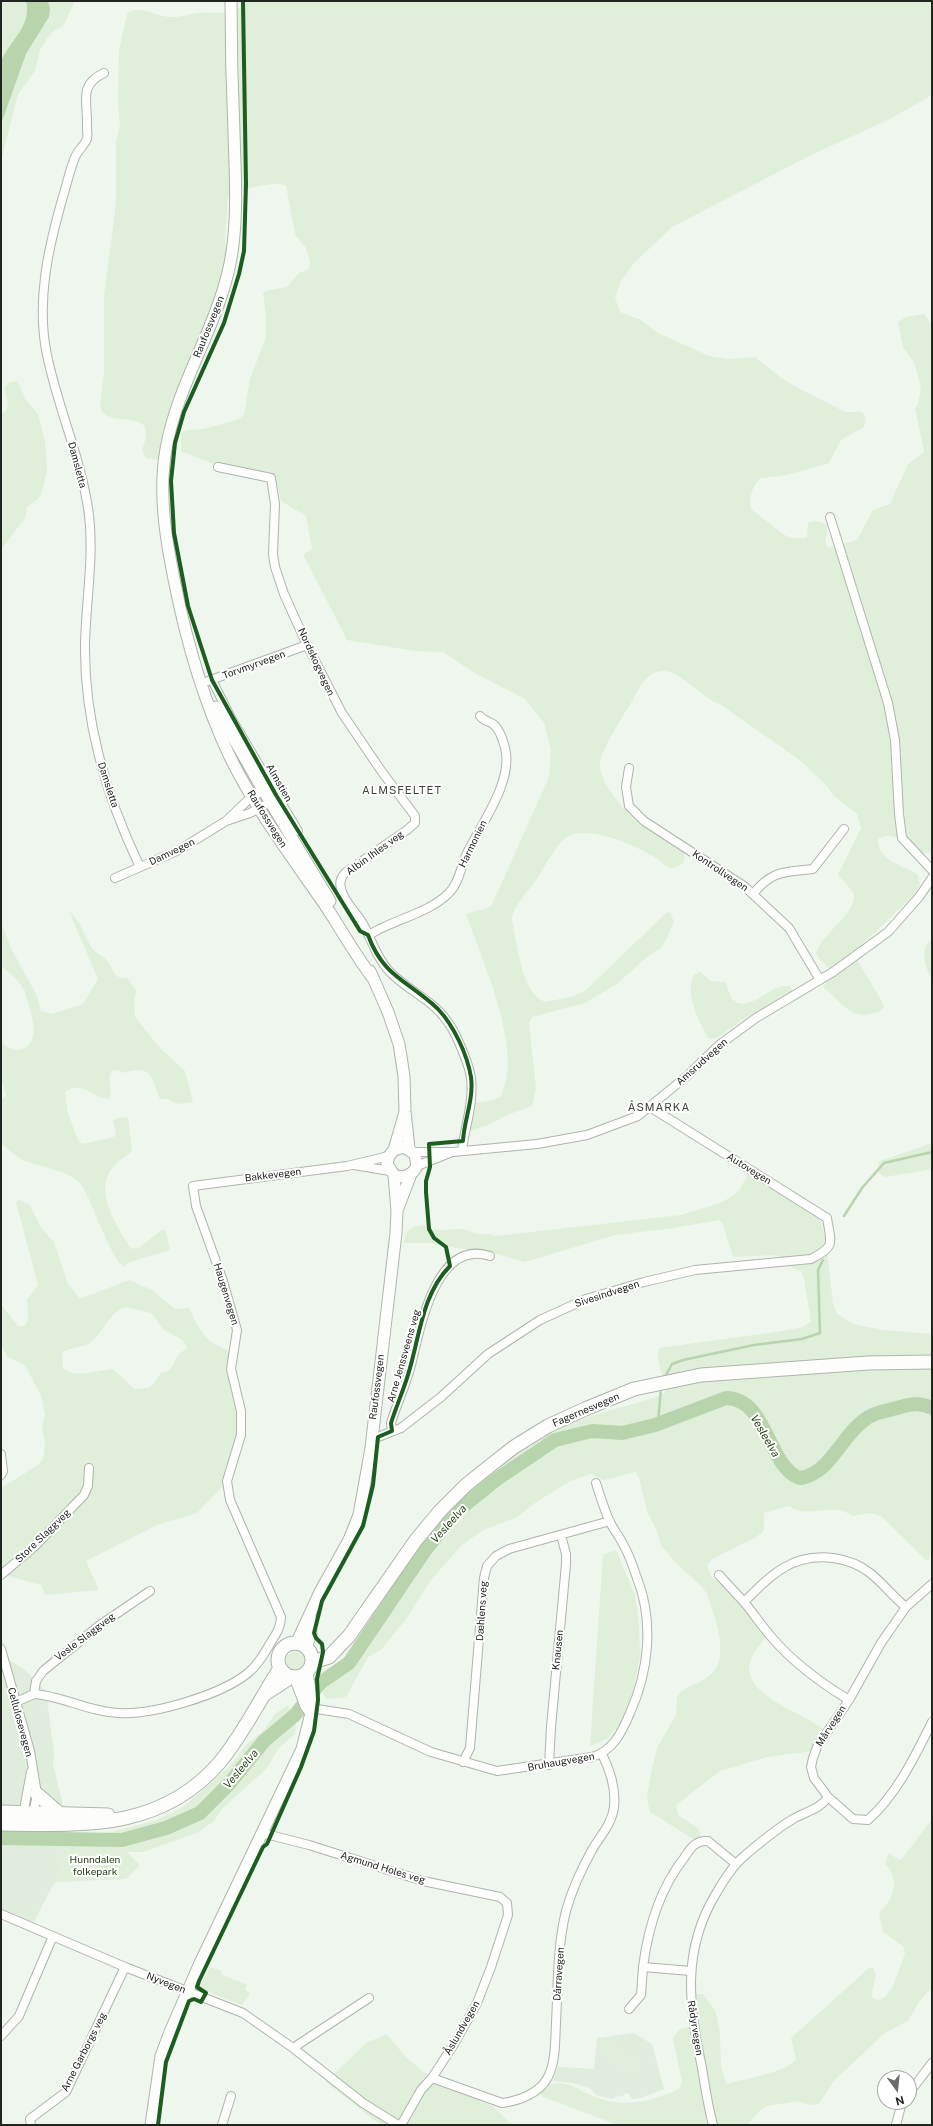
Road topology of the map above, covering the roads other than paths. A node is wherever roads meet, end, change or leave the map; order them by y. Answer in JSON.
{"nodes":[{"id":1,"x":231,"y":1,"type":"edge"},
{"id":2,"x":104,"y":73,"type":"dead end"},
{"id":3,"x":218,"y":467,"type":"dead end"},
{"id":4,"x":830,"y":517,"type":"dead end"},
{"id":5,"x":307,"y":646,"type":"junction"},
{"id":6,"x":206,"y":682,"type":"junction"},
{"id":7,"x":480,"y":716,"type":"dead end"},
{"id":8,"x":629,"y":768,"type":"dead end"},
{"id":9,"x":263,"y":790,"type":"junction"},
{"id":10,"x":253,"y":797,"type":"junction"},
{"id":11,"x":265,"y":805,"type":"junction"},
{"id":12,"x":226,"y":821,"type":"junction"},
{"id":13,"x":414,"y":824,"type":"joint"},
{"id":14,"x":844,"y":829,"type":"dead end"},
{"id":15,"x":298,"y":832,"type":"dead end"},
{"id":16,"x":140,"y":867,"type":"junction"},
{"id":17,"x":932,"y":870,"type":"edge"},
{"id":18,"x":115,"y":878,"type":"dead end"},
{"id":19,"x":932,"y":880,"type":"edge"},
{"id":20,"x":753,"y":894,"type":"junction"},
{"id":21,"x":368,"y":935,"type":"junction"},
{"id":22,"x":820,"y":980,"type":"junction"},
{"id":23,"x":650,"y":1107,"type":"junction"},
{"id":24,"x":405,"y":1112,"type":"junction"},
{"id":25,"x":411,"y":1150,"type":"junction"},
{"id":26,"x":462,"y":1150,"type":"junction"},
{"id":27,"x":452,"y":1152,"type":"junction"},
{"id":28,"x":391,"y":1153,"type":"junction"},
{"id":29,"x":353,"y":1165,"type":"junction"},
{"id":30,"x":414,"y":1170,"type":"junction"},
{"id":31,"x":392,"y":1173,"type":"junction"},
{"id":32,"x":193,"y":1186,"type":"joint"},
{"id":33,"x":397,"y":1211,"type":"junction"},
{"id":34,"x":830,"y":1244,"type":"joint"},
{"id":35,"x":490,"y":1256,"type":"dead end"},
{"id":36,"x":932,"y":1362,"type":"edge"},
{"id":37,"x":392,"y":1431,"type":"junction"},
{"id":38,"x":371,"y":1438,"type":"junction"},
{"id":39,"x":1,"y":1454,"type":"edge"},
{"id":40,"x":89,"y":1468,"type":"dead end"},
{"id":41,"x":1,"y":1475,"type":"edge"},
{"id":42,"x":596,"y":1483,"type":"dead end"},
{"id":43,"x":610,"y":1521,"type":"junction"},
{"id":44,"x":561,"y":1535,"type":"junction"},
{"id":45,"x":1,"y":1575,"type":"edge"},
{"id":46,"x":719,"y":1575,"type":"dead end"},
{"id":47,"x":932,"y":1584,"type":"edge"},
{"id":48,"x":150,"y":1591,"type":"dead end"},
{"id":49,"x":744,"y":1602,"type":"junction"},
{"id":50,"x":906,"y":1607,"type":"junction"},
{"id":51,"x":1,"y":1650,"type":"edge"},
{"id":52,"x":302,"y":1662,"type":"junction"},
{"id":53,"x":280,"y":1668,"type":"junction"},
{"id":54,"x":34,"y":1694,"type":"junction"},
{"id":55,"x":266,"y":1694,"type":"junction"},
{"id":56,"x":849,"y":1700,"type":"junction"},
{"id":57,"x":16,"y":1702,"type":"junction"},
{"id":58,"x":311,"y":1713,"type":"junction"},
{"id":59,"x":932,"y":1722,"type":"edge"},
{"id":60,"x":602,"y":1754,"type":"junction"},
{"id":61,"x":463,"y":1762,"type":"junction"},
{"id":62,"x":549,"y":1765,"type":"junction"},
{"id":63,"x":32,"y":1771,"type":"junction"},
{"id":64,"x":37,"y":1794,"type":"junction"},
{"id":65,"x":828,"y":1797,"type":"junction"},
{"id":66,"x":1,"y":1812,"type":"edge"},
{"id":67,"x":142,"y":1813,"type":"junction"},
{"id":68,"x":60,"y":1814,"type":"junction"},
{"id":69,"x":28,"y":1817,"type":"junction"},
{"id":70,"x":1,"y":1824,"type":"edge"},
{"id":71,"x":262,"y":1833,"type":"junction"},
{"id":72,"x":736,"y":1864,"type":"junction"},
{"id":73,"x":504,"y":1899,"type":"joint"},
{"id":74,"x":1,"y":1914,"type":"edge"},
{"id":75,"x":53,"y":1936,"type":"junction"},
{"id":76,"x":124,"y":1967,"type":"junction"},
{"id":77,"x":643,"y":1968,"type":"junction"},
{"id":78,"x":691,"y":1971,"type":"junction"},
{"id":79,"x":187,"y":1991,"type":"junction"},
{"id":80,"x":369,"y":1998,"type":"dead end"},
{"id":81,"x":629,"y":2009,"type":"dead end"},
{"id":82,"x":1,"y":2036,"type":"edge"},
{"id":83,"x":293,"y":2048,"type":"junction"},
{"id":84,"x":932,"y":2063,"type":"edge"},
{"id":85,"x":432,"y":2078,"type":"junction"},
{"id":86,"x":917,"y":2083,"type":"edge"},
{"id":87,"x":231,"y":2096,"type":"dead end"},
{"id":88,"x":900,"y":2110,"type":"edge"},
{"id":89,"x":31,"y":2125,"type":"edge"},
{"id":90,"x":151,"y":2125,"type":"edge"},
{"id":91,"x":222,"y":2125,"type":"edge"},
{"id":92,"x":398,"y":2125,"type":"edge"},
{"id":93,"x":401,"y":2125,"type":"edge"},
{"id":94,"x":713,"y":2125,"type":"edge"},
{"id":95,"x":896,"y":2125,"type":"edge"}],
"edges":[{"from":1,"to":6,"type":"main road","name":"Raufossvegen"},
{"from":2,"to":16,"type":"street","name":"Damsletta"},
{"from":3,"to":5,"type":"street","name":"Nordskogvegen"},
{"from":4,"to":17,"type":"street"},
{"from":5,"to":6,"type":"street","name":"Torvmyrvegen"},
{"from":5,"to":13,"type":"street","name":"Nordskogvegen"},
{"from":6,"to":9,"type":"main road","name":"Raufossvegen"},
{"from":6,"to":10,"type":"main road","name":"Raufossvegen"},
{"from":6,"to":15,"type":"street","name":"Almstien"},
{"from":7,"to":21,"type":"street","name":"Harmonien"},
{"from":8,"to":20,"type":"street","name":"Kontrollvegen"},
{"from":9,"to":10,"type":"street","name":"Damvegen"},
{"from":9,"to":11,"type":"main road","name":"Raufossvegen"},
{"from":10,"to":11,"type":"main road","name":"Raufossvegen"},
{"from":10,"to":12,"type":"street","name":"Damvegen"},
{"from":11,"to":12,"type":"street","name":"Damvegen"},
{"from":11,"to":24,"type":"main road","name":"Raufossvegen"},
{"from":12,"to":16,"type":"street","name":"Damvegen"},
{"from":13,"to":21,"type":"street","name":"Albin Ihles veg"},
{"from":14,"to":20,"type":"street"},
{"from":16,"to":18,"type":"street","name":"Damvegen"},
{"from":19,"to":22,"type":"street","name":"Amsrudvegen"},
{"from":20,"to":22,"type":"street","name":"Kontrollvegen"},
{"from":21,"to":26,"type":"street"},
{"from":22,"to":23,"type":"street","name":"Amsrudvegen"},
{"from":23,"to":26,"type":"street","name":"Amsrudvegen"},
{"from":23,"to":34,"type":"street","name":"Autovegen"},
{"from":24,"to":25,"type":"main road","name":"Raufossvegen"},
{"from":24,"to":28,"type":"main road","name":"Raufossvegen"},
{"from":25,"to":27,"type":"street","name":"Amsrudvegen"},
{"from":25,"to":28,"type":"main road"},
{"from":25,"to":30,"type":"main road","name":"Raufossvegen"},
{"from":26,"to":27,"type":"street","name":"Amsrudvegen"},
{"from":27,"to":30,"type":"street","name":"Amsrudvegen"},
{"from":28,"to":29,"type":"street","name":"Bakkevegen"},
{"from":28,"to":31,"type":"main road","name":"Raufossvegen"},
{"from":29,"to":31,"type":"street","name":"Bakkevegen"},
{"from":29,"to":32,"type":"street","name":"Bakkevegen"},
{"from":30,"to":31,"type":"main road"},
{"from":30,"to":33,"type":"main road","name":"Raufossvegen"},
{"from":31,"to":33,"type":"main road","name":"Raufossvegen"},
{"from":32,"to":54,"type":"street","name":"Haugenvegen"},
{"from":33,"to":38,"type":"main road","name":"Raufossvegen"},
{"from":34,"to":37,"type":"street","name":"Sivesindvegen"},
{"from":35,"to":37,"type":"street","name":"Arne Jenssveens veg"},
{"from":36,"to":52,"type":"main road","name":"Fagernesvegen"},
{"from":37,"to":38,"type":"street","name":"Sivesindvegen"},
{"from":38,"to":52,"type":"main road","name":"Raufossvegen"},
{"from":39,"to":41,"type":"street"},
{"from":40,"to":45,"type":"street","name":"Store Slaggveg"},
{"from":42,"to":43,"type":"street","name":"Bruhaugvegen"},
{"from":43,"to":44,"type":"street","name":"Dæhlens veg"},
{"from":43,"to":60,"type":"street","name":"Bruhaugvegen"},
{"from":44,"to":61,"type":"street","name":"Dæhlens veg"},
{"from":44,"to":62,"type":"street","name":"Knausen"},
{"from":46,"to":49,"type":"street"},
{"from":47,"to":50,"type":"street","name":"Mårvegen"},
{"from":48,"to":54,"type":"street","name":"Vesle Slaggveg"},
{"from":49,"to":50,"type":"street"},
{"from":49,"to":56,"type":"street"},
{"from":50,"to":56,"type":"street","name":"Mårvegen"},
{"from":51,"to":57,"type":"street","name":"Cellulosevegen"},
{"from":52,"to":53,"type":"main road"},
{"from":52,"to":53,"type":"main road"},
{"from":52,"to":55,"type":"main road"},
{"from":52,"to":58,"type":"main road"},
{"from":53,"to":55,"type":"main road"},
{"from":54,"to":57,"type":"street"},
{"from":55,"to":67,"type":"main road"},
{"from":56,"to":65,"type":"street","name":"Mårvegen"},
{"from":57,"to":63,"type":"street","name":"Cellulosevegen"},
{"from":58,"to":61,"type":"street","name":"Bruhaugvegen"},
{"from":58,"to":71,"type":"main road"},
{"from":59,"to":65,"type":"street","name":"Mårvegen"},
{"from":60,"to":62,"type":"street","name":"Bruhaugvegen"},
{"from":60,"to":85,"type":"street","name":"Dårravegen"},
{"from":61,"to":62,"type":"street","name":"Bruhaugvegen"},
{"from":63,"to":64,"type":"street","name":"Cellulosevegen"},
{"from":63,"to":69,"type":"street","name":"Cellulosevegen"},
{"from":64,"to":68,"type":"main road"},
{"from":64,"to":69,"type":"street","name":"Cellulosevegen"},
{"from":65,"to":72,"type":"street","name":"Rådyrvegen"},
{"from":66,"to":69,"type":"main road"},
{"from":67,"to":68,"type":"main road"},
{"from":67,"to":69,"type":"main road"},
{"from":68,"to":69,"type":"main road"},
{"from":69,"to":70,"type":"main road"},
{"from":71,"to":73,"type":"street","name":"Agmund Holes veg"},
{"from":71,"to":79,"type":"main road"},
{"from":72,"to":77,"type":"street"},
{"from":72,"to":78,"type":"street","name":"Rådyrvegen"},
{"from":73,"to":85,"type":"street","name":"Åslundvegen"},
{"from":74,"to":75,"type":"street","name":"Nyvegen"},
{"from":75,"to":76,"type":"street","name":"Nyvegen"},
{"from":75,"to":82,"type":"street"},
{"from":76,"to":79,"type":"street","name":"Nyvegen"},
{"from":76,"to":89,"type":"street","name":"Arne Garborgs veg"},
{"from":77,"to":78,"type":"street"},
{"from":77,"to":81,"type":"street"},
{"from":78,"to":94,"type":"street","name":"Rådyrvegen"},
{"from":79,"to":83,"type":"street","name":"Nyvegen"},
{"from":79,"to":90,"type":"main road"},
{"from":80,"to":83,"type":"street"},
{"from":83,"to":92,"type":"street","name":"Nyvegen"},
{"from":84,"to":86,"type":"street"},
{"from":85,"to":93,"type":"street","name":"Åslundvegen"},
{"from":87,"to":91,"type":"street"},
{"from":88,"to":95,"type":"street"}]}
